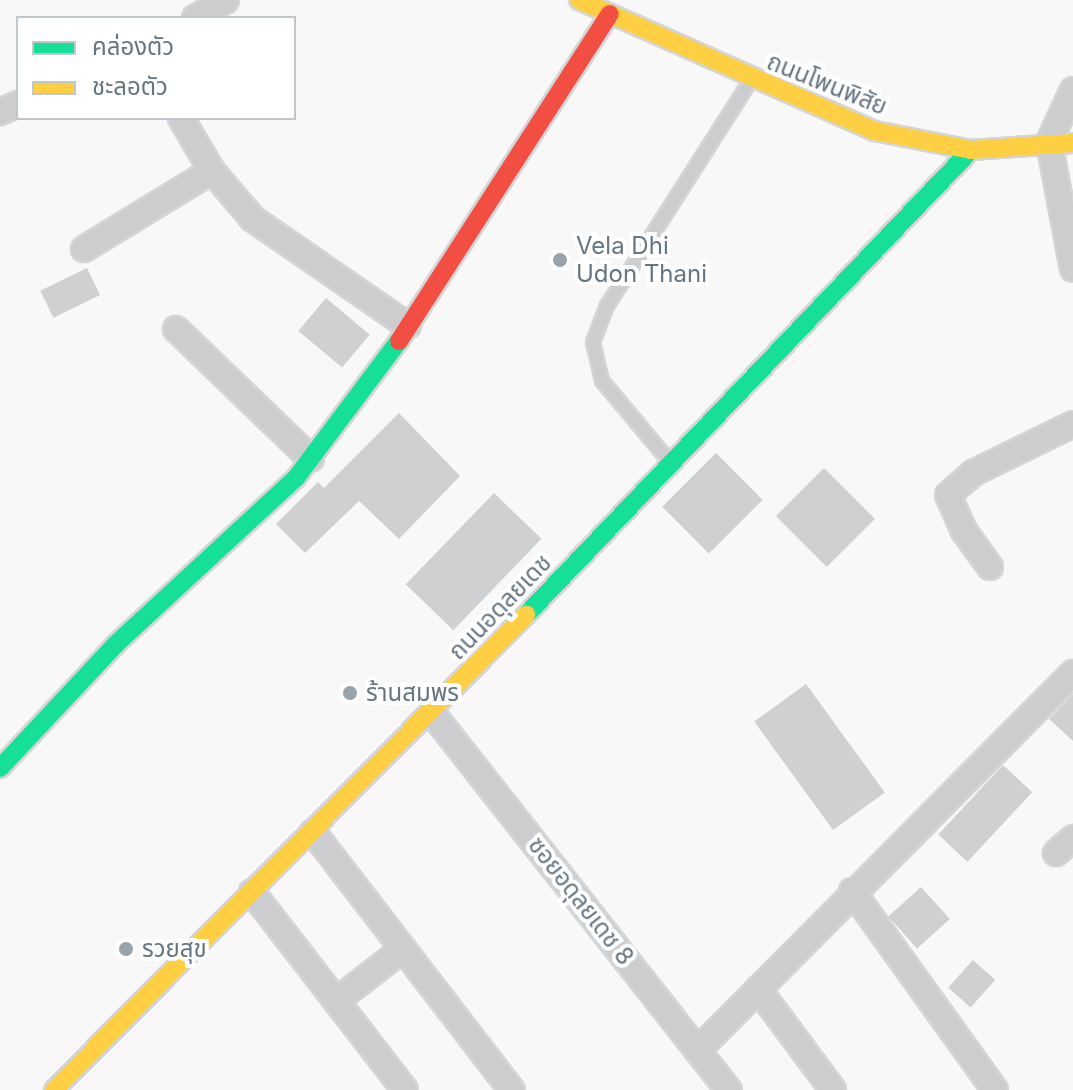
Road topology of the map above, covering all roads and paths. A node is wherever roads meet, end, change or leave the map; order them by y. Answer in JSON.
{"nodes":[{"id":1,"x":226,"y":0,"type":"edge"},
{"id":2,"x":595,"y":5,"type":"edge"},
{"id":3,"x":198,"y":16,"type":"edge"},
{"id":4,"x":751,"y":80,"type":"junction"},
{"id":5,"x":1073,"y":90,"type":"edge"},
{"id":6,"x":182,"y":120,"type":"edge"},
{"id":7,"x":1061,"y":143,"type":"edge"},
{"id":8,"x":971,"y":150,"type":"junction"},
{"id":9,"x":212,"y":171,"type":"junction"},
{"id":10,"x":84,"y":249,"type":"dead end"},
{"id":11,"x":1073,"y":269,"type":"edge"},
{"id":12,"x":408,"y":326,"type":"junction"},
{"id":13,"x":176,"y":329,"type":"dead end"},
{"id":14,"x":1073,"y":424,"type":"edge"},
{"id":15,"x":311,"y":459,"type":"junction"},
{"id":16,"x":671,"y":463,"type":"junction"},
{"id":17,"x":990,"y":567,"type":"dead end"},
{"id":18,"x":1073,"y":673,"type":"edge"},
{"id":19,"x":432,"y":713,"type":"junction"},
{"id":20,"x":0,"y":768,"type":"edge"},
{"id":21,"x":313,"y":832,"type":"junction"},
{"id":22,"x":852,"y":891,"type":"junction"},
{"id":23,"x":252,"y":892,"type":"junction"},
{"id":24,"x":403,"y":949,"type":"junction"},
{"id":25,"x":758,"y":989,"type":"junction"},
{"id":26,"x":336,"y":1001,"type":"junction"},
{"id":27,"x":698,"y":1050,"type":"junction"},
{"id":28,"x":54,"y":1090,"type":"edge"},
{"id":29,"x":405,"y":1090,"type":"edge"},
{"id":30,"x":512,"y":1090,"type":"edge"},
{"id":31,"x":729,"y":1090,"type":"edge"},
{"id":32,"x":833,"y":1090,"type":"edge"},
{"id":33,"x":995,"y":1090,"type":"edge"}],
"edges":[{"from":1,"to":3,"type":"street"},
{"from":2,"to":4,"type":"street","name":"ถนนโพนพิสัย"},
{"from":2,"to":12,"type":"street"},
{"from":4,"to":8,"type":"street","name":"ถนนโพนพิสัย"},
{"from":4,"to":16,"type":"lane"},
{"from":5,"to":7,"type":"street"},
{"from":6,"to":9,"type":"street"},
{"from":7,"to":8,"type":"street","name":"ถนนโพนพิสัย"},
{"from":7,"to":11,"type":"street"},
{"from":8,"to":16,"type":"street","name":"ถนนอดุลยเดช"},
{"from":9,"to":10,"type":"street"},
{"from":9,"to":12,"type":"street"},
{"from":12,"to":15,"type":"street"},
{"from":13,"to":15,"type":"street"},
{"from":14,"to":17,"type":"street"},
{"from":15,"to":20,"type":"street"},
{"from":16,"to":19,"type":"street","name":"ถนนอดุลยเดช"},
{"from":18,"to":22,"type":"street"},
{"from":19,"to":21,"type":"street","name":"ถนนอดุลยเดช"},
{"from":19,"to":27,"type":"street","name":"ซอยอดุลยเดช 8"},
{"from":21,"to":23,"type":"street","name":"ถนนอดุลยเดช"},
{"from":21,"to":24,"type":"street"},
{"from":22,"to":25,"type":"street"},
{"from":22,"to":33,"type":"street"},
{"from":23,"to":26,"type":"street"},
{"from":23,"to":28,"type":"street","name":"ถนนอดุลยเดช"},
{"from":24,"to":26,"type":"street"},
{"from":24,"to":30,"type":"street"},
{"from":25,"to":27,"type":"street"},
{"from":25,"to":32,"type":"street"},
{"from":26,"to":29,"type":"street"},
{"from":27,"to":31,"type":"street","name":"ซอยอดุลยเดช 8"}]}
